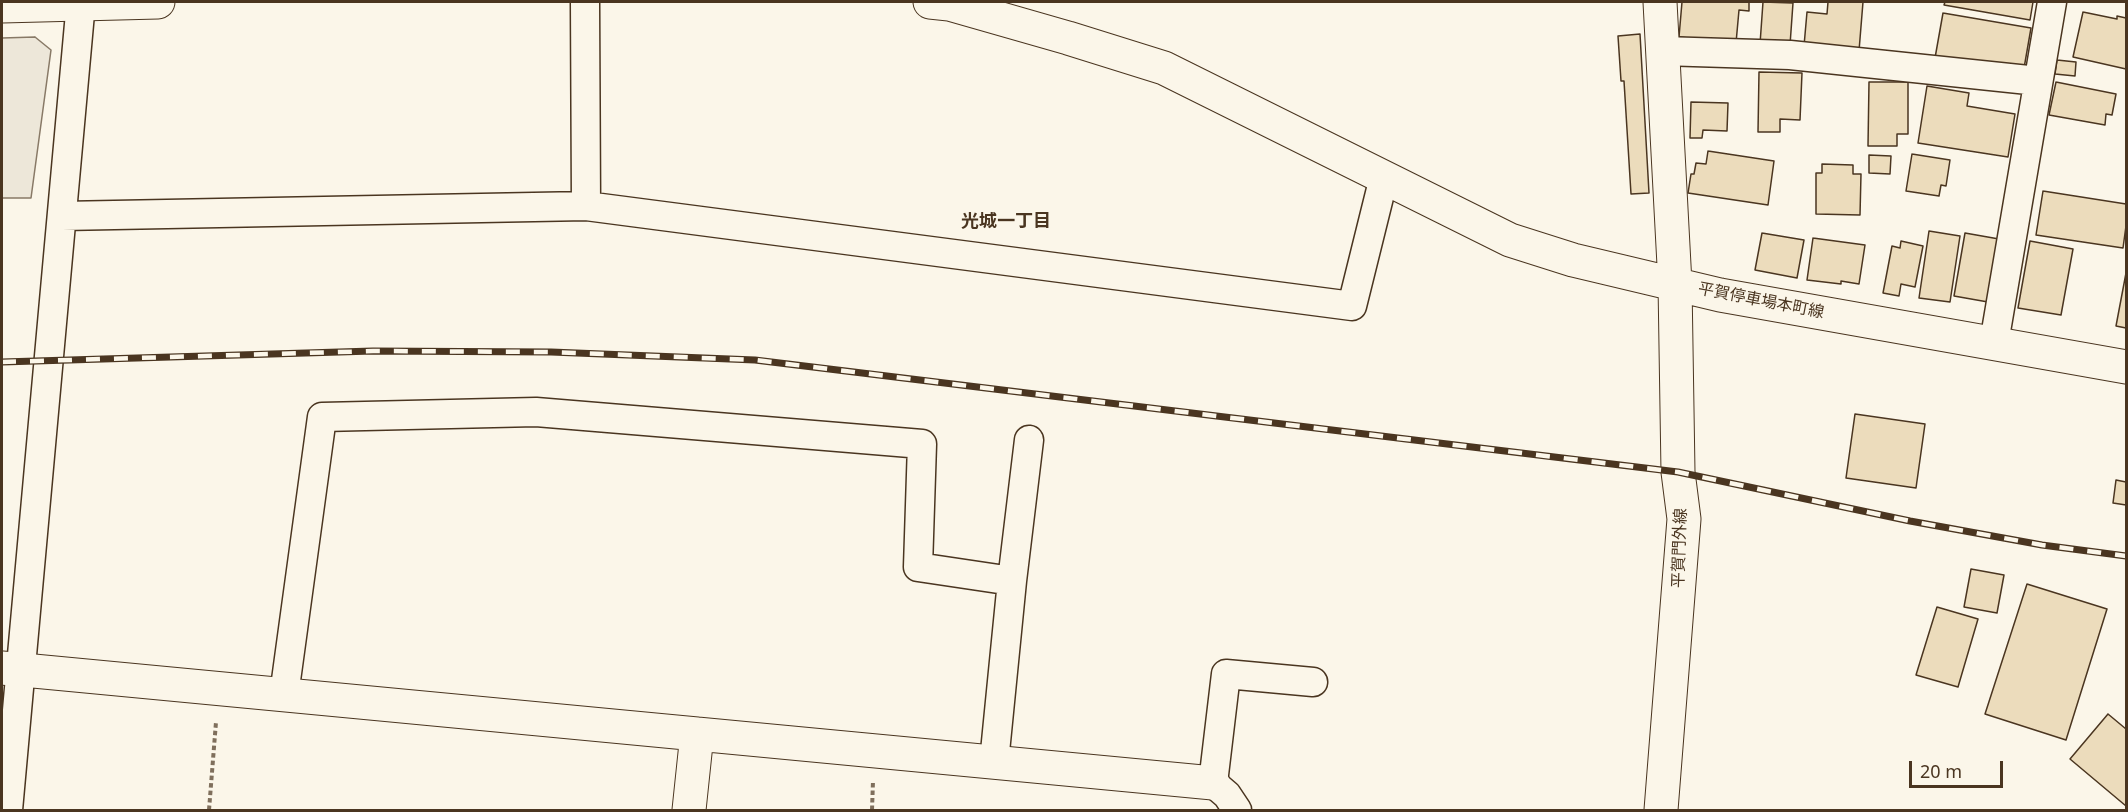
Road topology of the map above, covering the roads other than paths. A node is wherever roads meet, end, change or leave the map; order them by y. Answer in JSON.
{"nodes":[{"id":1,"x":158,"y":2,"type":"edge"},
{"id":2,"x":585,"y":2,"type":"edge"},
{"id":3,"x":942,"y":2,"type":"edge"},
{"id":4,"x":1660,"y":2,"type":"edge"},
{"id":5,"x":2052,"y":2,"type":"edge"},
{"id":6,"x":81,"y":3,"type":"edge"},
{"id":7,"x":2,"y":6,"type":"edge"},
{"id":8,"x":1662,"y":51,"type":"junction"},
{"id":9,"x":2038,"y":81,"type":"junction"},
{"id":10,"x":1384,"y":177,"type":"junction"},
{"id":11,"x":586,"y":206,"type":"junction"},
{"id":12,"x":62,"y":216,"type":"junction"},
{"id":13,"x":1676,"y":284,"type":"junction"},
{"id":14,"x":1995,"y":343,"type":"junction"},
{"id":15,"x":2127,"y":367,"type":"edge"},
{"id":16,"x":1029,"y":440,"type":"dead end"},
{"id":17,"x":1012,"y":581,"type":"junction"},
{"id":18,"x":12,"y":669,"type":"edge"},
{"id":19,"x":1313,"y":682,"type":"dead end"},
{"id":20,"x":284,"y":695,"type":"junction"},
{"id":21,"x":697,"y":734,"type":"junction"},
{"id":22,"x":993,"y":762,"type":"junction"},
{"id":23,"x":1213,"y":783,"type":"junction"},
{"id":24,"x":8,"y":810,"type":"edge"},
{"id":25,"x":689,"y":810,"type":"edge"},
{"id":26,"x":1238,"y":810,"type":"edge"},
{"id":27,"x":1662,"y":810,"type":"edge"}],
"edges":[{"from":1,"to":6,"type":"street"},
{"from":2,"to":11,"type":"street"},
{"from":3,"to":10,"type":"street"},
{"from":4,"to":8,"type":"street","name":"平賀停車場本町線"},
{"from":5,"to":9,"type":"street"},
{"from":6,"to":7,"type":"street"},
{"from":6,"to":12,"type":"street"},
{"from":8,"to":9,"type":"street"},
{"from":8,"to":13,"type":"street","name":"平賀停車場本町線"},
{"from":9,"to":14,"type":"street"},
{"from":10,"to":11,"type":"street"},
{"from":10,"to":13,"type":"street"},
{"from":11,"to":12,"type":"street"},
{"from":12,"to":18,"type":"street"},
{"from":13,"to":14,"type":"street","name":"平賀停車場本町線"},
{"from":13,"to":27,"type":"street","name":"平賀門外線"},
{"from":14,"to":15,"type":"street","name":"平賀停車場本町線"},
{"from":16,"to":17,"type":"street"},
{"from":17,"to":20,"type":"street"},
{"from":17,"to":22,"type":"street"},
{"from":18,"to":20,"type":"street"},
{"from":18,"to":24,"type":"street"},
{"from":19,"to":23,"type":"street"},
{"from":20,"to":21,"type":"street"},
{"from":21,"to":22,"type":"street"},
{"from":21,"to":25,"type":"street"},
{"from":22,"to":23,"type":"street"},
{"from":23,"to":26,"type":"street"}]}
